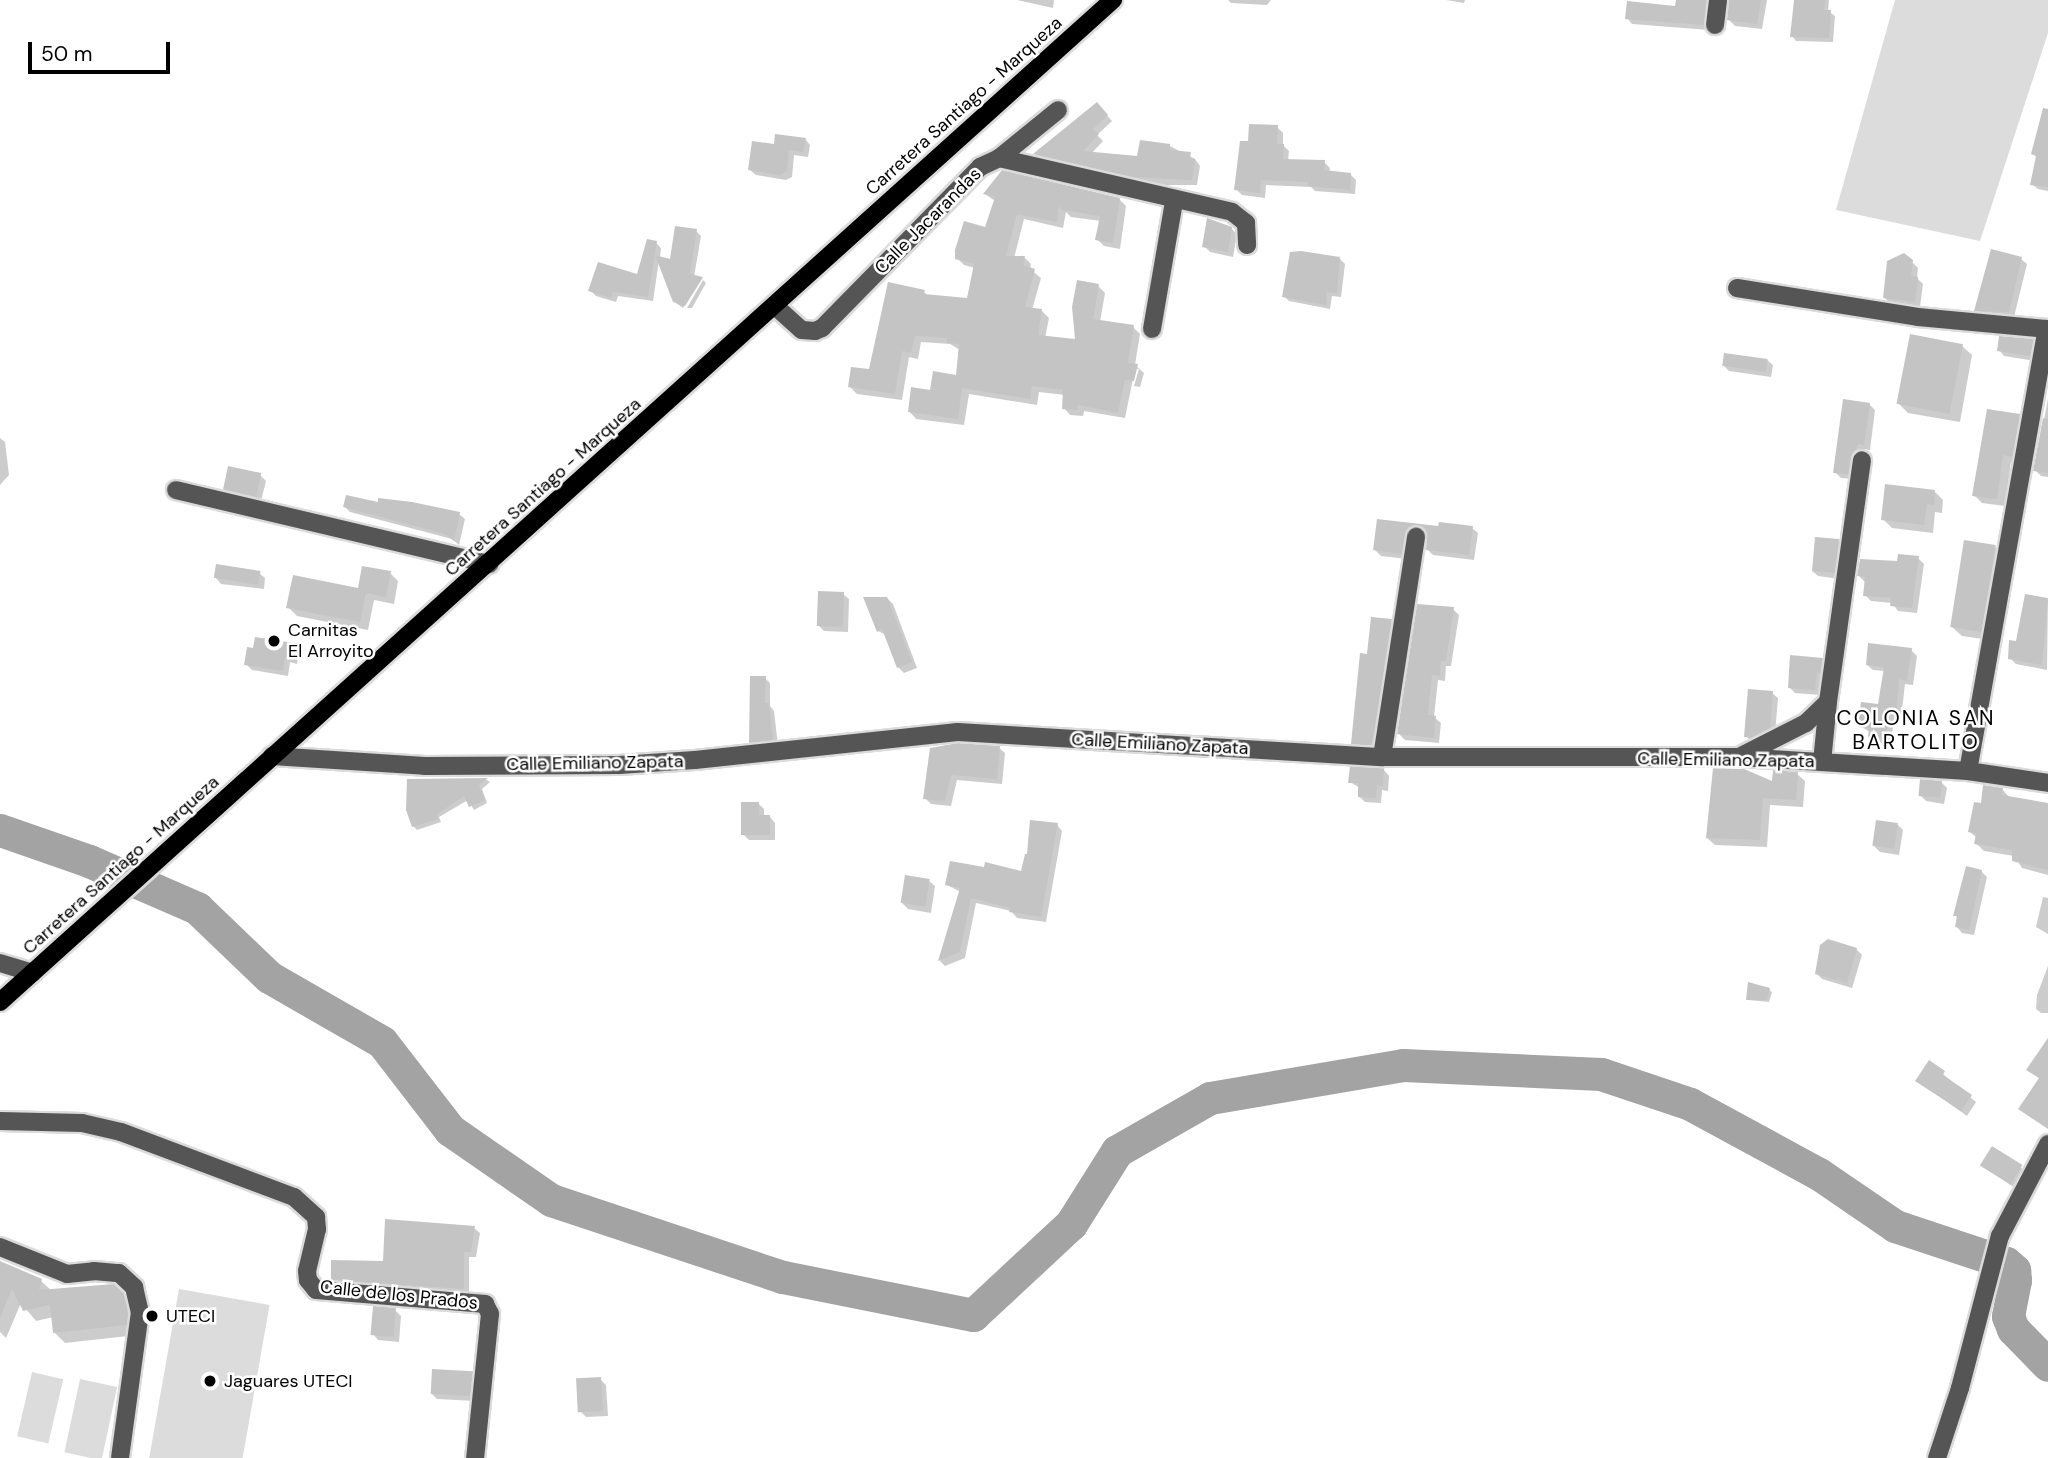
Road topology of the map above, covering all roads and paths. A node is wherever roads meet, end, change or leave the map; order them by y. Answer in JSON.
{"nodes":[{"id":1,"x":1112,"y":0,"type":"edge"},
{"id":2,"x":1718,"y":0,"type":"edge"},
{"id":3,"x":1715,"y":24,"type":"dead end"},
{"id":4,"x":1058,"y":110,"type":"dead end"},
{"id":5,"x":999,"y":158,"type":"junction"},
{"id":6,"x":1174,"y":201,"type":"junction"},
{"id":7,"x":1247,"y":245,"type":"dead end"},
{"id":8,"x":1737,"y":288,"type":"dead end"},
{"id":9,"x":775,"y":306,"type":"junction"},
{"id":10,"x":2048,"y":329,"type":"edge"},
{"id":11,"x":1152,"y":330,"type":"dead end"},
{"id":12,"x":1862,"y":460,"type":"dead end"},
{"id":13,"x":176,"y":490,"type":"dead end"},
{"id":14,"x":1416,"y":537,"type":"dead end"},
{"id":15,"x":489,"y":564,"type":"junction"},
{"id":16,"x":1828,"y":702,"type":"junction"},
{"id":17,"x":272,"y":756,"type":"junction"},
{"id":18,"x":1382,"y":757,"type":"junction"},
{"id":19,"x":1740,"y":757,"type":"junction"},
{"id":20,"x":1822,"y":762,"type":"junction"},
{"id":21,"x":1968,"y":771,"type":"junction"},
{"id":22,"x":2048,"y":783,"type":"edge"},
{"id":23,"x":0,"y":963,"type":"edge"},
{"id":24,"x":33,"y":973,"type":"junction"},
{"id":25,"x":0,"y":1002,"type":"edge"},
{"id":26,"x":0,"y":1121,"type":"edge"},
{"id":27,"x":2048,"y":1144,"type":"edge"},
{"id":28,"x":0,"y":1248,"type":"edge"},
{"id":29,"x":120,"y":1458,"type":"edge"},
{"id":30,"x":475,"y":1458,"type":"edge"},
{"id":31,"x":1937,"y":1458,"type":"edge"}],
"edges":[{"from":1,"to":9,"type":"main road","name":"Carretera Santiago - Marqueza"},
{"from":2,"to":3,"type":"street"},
{"from":4,"to":5,"type":"street"},
{"from":5,"to":6,"type":"street","name":"Calle Jacarandas"},
{"from":5,"to":9,"type":"street","name":"Calle Jacarandas"},
{"from":6,"to":7,"type":"street","name":"Calle Jacarandas"},
{"from":6,"to":11,"type":"street"},
{"from":8,"to":10,"type":"street"},
{"from":9,"to":15,"type":"main road","name":"Carretera Santiago - Marqueza"},
{"from":10,"to":21,"type":"street"},
{"from":12,"to":16,"type":"street"},
{"from":13,"to":15,"type":"street"},
{"from":14,"to":18,"type":"street"},
{"from":15,"to":17,"type":"main road","name":"Carretera Santiago - Marqueza"},
{"from":16,"to":19,"type":"street"},
{"from":16,"to":20,"type":"street"},
{"from":17,"to":18,"type":"street","name":"Calle Emiliano Zapata"},
{"from":17,"to":24,"type":"main road","name":"Carretera Santiago - Marqueza"},
{"from":18,"to":19,"type":"street","name":"Calle Emiliano Zapata"},
{"from":19,"to":20,"type":"street","name":"Calle Emiliano Zapata"},
{"from":20,"to":21,"type":"street","name":"Calle Emiliano Zapata"},
{"from":21,"to":22,"type":"street","name":"Calle Emiliano Zapata"},
{"from":23,"to":24,"type":"street"},
{"from":24,"to":25,"type":"main road","name":"Carretera Santiago - Marqueza"},
{"from":26,"to":30,"type":"street","name":"Calle de los Prados"},
{"from":27,"to":31,"type":"street"},
{"from":28,"to":29,"type":"street"}]}
